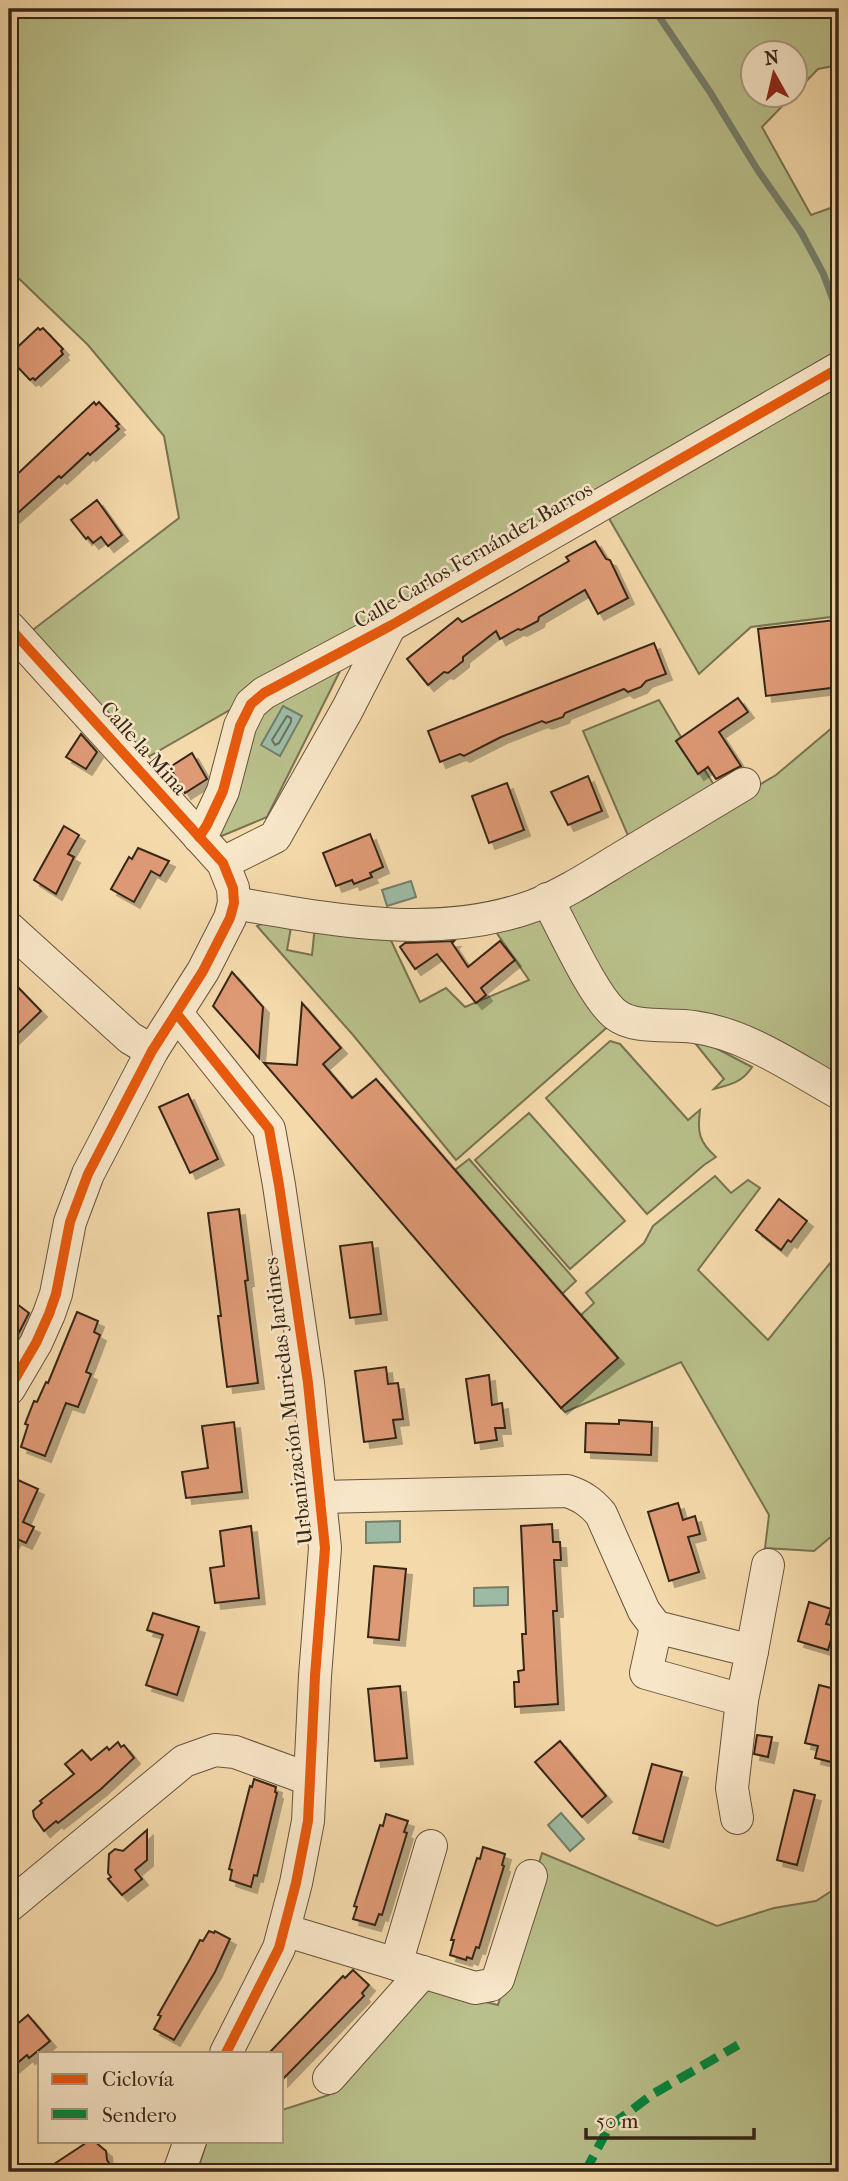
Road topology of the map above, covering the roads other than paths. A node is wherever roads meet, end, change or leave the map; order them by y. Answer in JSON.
{"nodes":[{"id":1,"x":839,"y":368,"type":"edge"},
{"id":2,"x":390,"y":625,"type":"junction"},
{"id":3,"x":9,"y":627,"type":"edge"},
{"id":4,"x":744,"y":784,"type":"dead end"},
{"id":5,"x":199,"y":837,"type":"junction"},
{"id":6,"x":223,"y":863,"type":"junction"},
{"id":7,"x":547,"y":899,"type":"junction"},
{"id":8,"x":234,"y":903,"type":"junction"},
{"id":9,"x":9,"y":928,"type":"edge"},
{"id":10,"x":177,"y":1014,"type":"junction"},
{"id":11,"x":152,"y":1051,"type":"junction"},
{"id":12,"x":839,"y":1093,"type":"edge"},
{"id":13,"x":9,"y":1389,"type":"edge"},
{"id":14,"x":321,"y":1497,"type":"junction"},
{"id":15,"x":768,"y":1565,"type":"dead end"},
{"id":16,"x":656,"y":1627,"type":"junction"},
{"id":17,"x":752,"y":1651,"type":"junction"},
{"id":18,"x":742,"y":1700,"type":"junction"},
{"id":19,"x":309,"y":1779,"type":"junction"},
{"id":20,"x":737,"y":1818,"type":"dead end"},
{"id":21,"x":431,"y":1846,"type":"dead end"},
{"id":22,"x":531,"y":1876,"type":"dead end"},
{"id":23,"x":9,"y":1906,"type":"edge"},
{"id":24,"x":284,"y":1930,"type":"junction"},
{"id":25,"x":409,"y":1968,"type":"junction"},
{"id":26,"x":227,"y":2052,"type":"edge"},
{"id":27,"x":329,"y":2078,"type":"dead end"},
{"id":28,"x":190,"y":2142,"type":"edge"},
{"id":29,"x":178,"y":2172,"type":"edge"}],
"edges":[{"from":1,"to":2,"type":"street","name":"Calle Carlos Fernández Barros"},
{"from":2,"to":5,"type":"street","name":"Calle Carlos Fernández Barros"},
{"from":2,"to":6,"type":"street","name":"Calle Carlos Fernández Barros"},
{"from":3,"to":5,"type":"street","name":"Calle la Mina"},
{"from":4,"to":7,"type":"street"},
{"from":5,"to":6,"type":"street","name":"Calle la Mina"},
{"from":6,"to":8,"type":"street","name":"Calle la Mina"},
{"from":7,"to":8,"type":"street"},
{"from":7,"to":12,"type":"street"},
{"from":8,"to":10,"type":"street"},
{"from":9,"to":11,"type":"street"},
{"from":10,"to":11,"type":"street"},
{"from":10,"to":14,"type":"street","name":"Urbanización Muriedas Jardines"},
{"from":11,"to":13,"type":"street"},
{"from":14,"to":16,"type":"street","name":"Urbanización Muriedas Jardines"},
{"from":14,"to":19,"type":"street","name":"Urbanización Muriedas Jardines"},
{"from":15,"to":17,"type":"street"},
{"from":16,"to":17,"type":"street"},
{"from":16,"to":18,"type":"street"},
{"from":17,"to":18,"type":"street"},
{"from":18,"to":20,"type":"street"},
{"from":19,"to":23,"type":"street"},
{"from":19,"to":24,"type":"street","name":"Urbanización Muriedas Jardines"},
{"from":21,"to":25,"type":"street"},
{"from":22,"to":25,"type":"street"},
{"from":24,"to":25,"type":"street"},
{"from":24,"to":26,"type":"street","name":"Urbanización Muriedas Jardines"},
{"from":25,"to":27,"type":"street"},
{"from":28,"to":29,"type":"street"}]}
